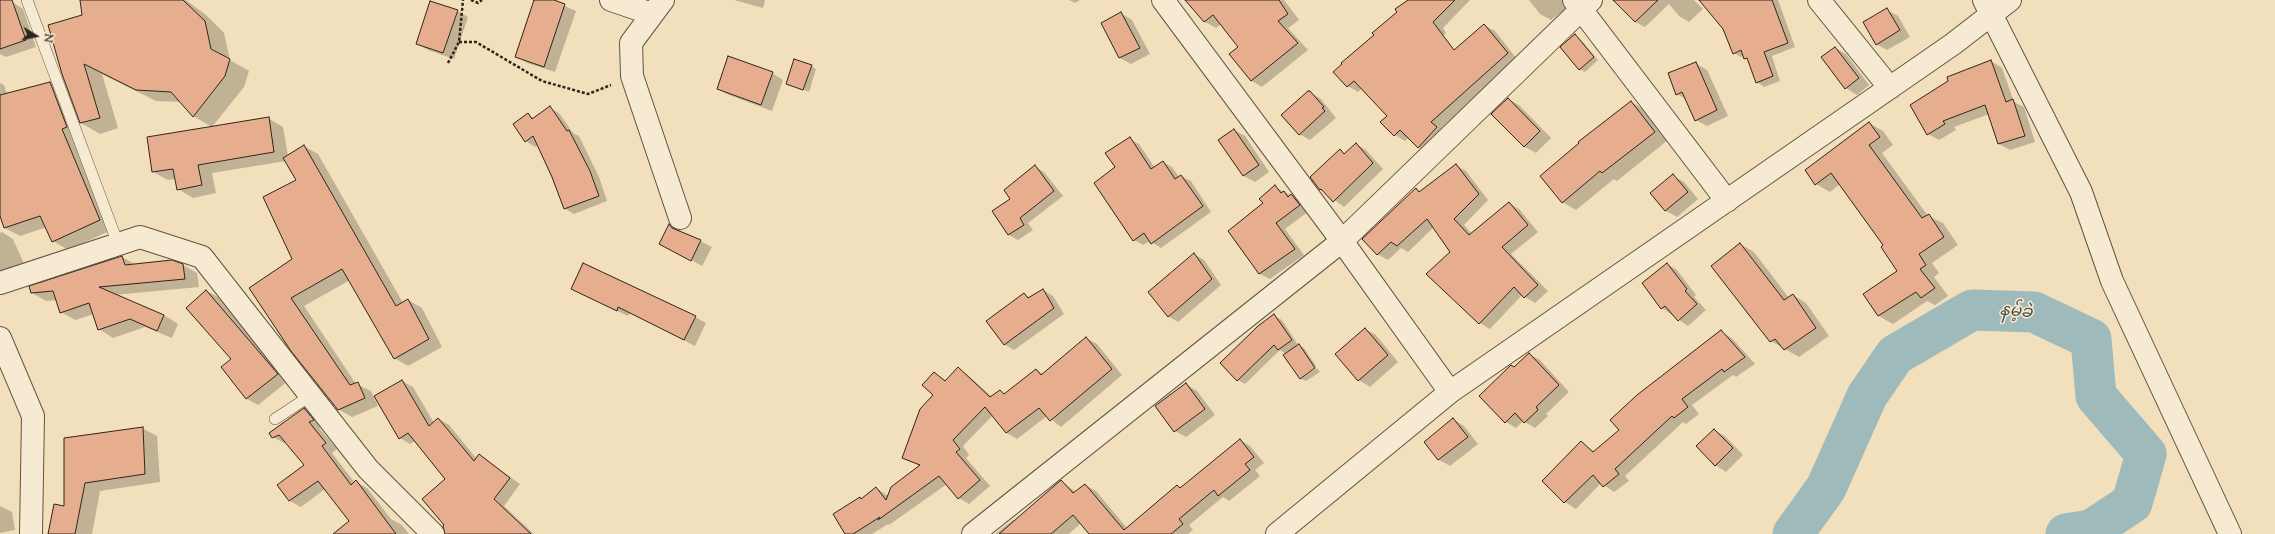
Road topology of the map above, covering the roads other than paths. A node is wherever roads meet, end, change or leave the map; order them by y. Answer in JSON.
{"nodes":[{"id":1,"x":27,"y":0,"type":"edge"},
{"id":2,"x":611,"y":0,"type":"edge"},
{"id":3,"x":1163,"y":0,"type":"edge"},
{"id":4,"x":1819,"y":0,"type":"edge"},
{"id":5,"x":2010,"y":0,"type":"edge"},
{"id":6,"x":1582,"y":3,"type":"edge"},
{"id":7,"x":657,"y":7,"type":"edge"},
{"id":8,"x":1987,"y":8,"type":"edge"},
{"id":9,"x":1890,"y":88,"type":"junction"},
{"id":10,"x":1727,"y":201,"type":"junction"},
{"id":11,"x":680,"y":218,"type":"dead end"},
{"id":12,"x":1342,"y":241,"type":"junction"},
{"id":13,"x":118,"y":244,"type":"junction"},
{"id":14,"x":0,"y":283,"type":"edge"},
{"id":15,"x":0,"y":338,"type":"edge"},
{"id":16,"x":1450,"y":392,"type":"junction"},
{"id":17,"x":310,"y":396,"type":"junction"},
{"id":18,"x":275,"y":419,"type":"dead end"},
{"id":19,"x":31,"y":534,"type":"edge"},
{"id":20,"x":433,"y":534,"type":"edge"},
{"id":21,"x":973,"y":534,"type":"edge"},
{"id":22,"x":1277,"y":534,"type":"edge"},
{"id":23,"x":2230,"y":534,"type":"edge"}],
"edges":[{"from":1,"to":13,"type":"lane"},
{"from":2,"to":7,"type":"street"},
{"from":3,"to":12,"type":"street"},
{"from":4,"to":9,"type":"street"},
{"from":5,"to":8,"type":"street"},
{"from":6,"to":10,"type":"street"},
{"from":6,"to":12,"type":"street"},
{"from":7,"to":11,"type":"street"},
{"from":8,"to":9,"type":"street"},
{"from":8,"to":23,"type":"street"},
{"from":9,"to":10,"type":"street"},
{"from":10,"to":16,"type":"street"},
{"from":12,"to":16,"type":"street"},
{"from":12,"to":21,"type":"street"},
{"from":13,"to":14,"type":"street"},
{"from":13,"to":17,"type":"street"},
{"from":15,"to":19,"type":"street"},
{"from":16,"to":22,"type":"street"},
{"from":17,"to":18,"type":"lane"},
{"from":17,"to":20,"type":"street"}]}
